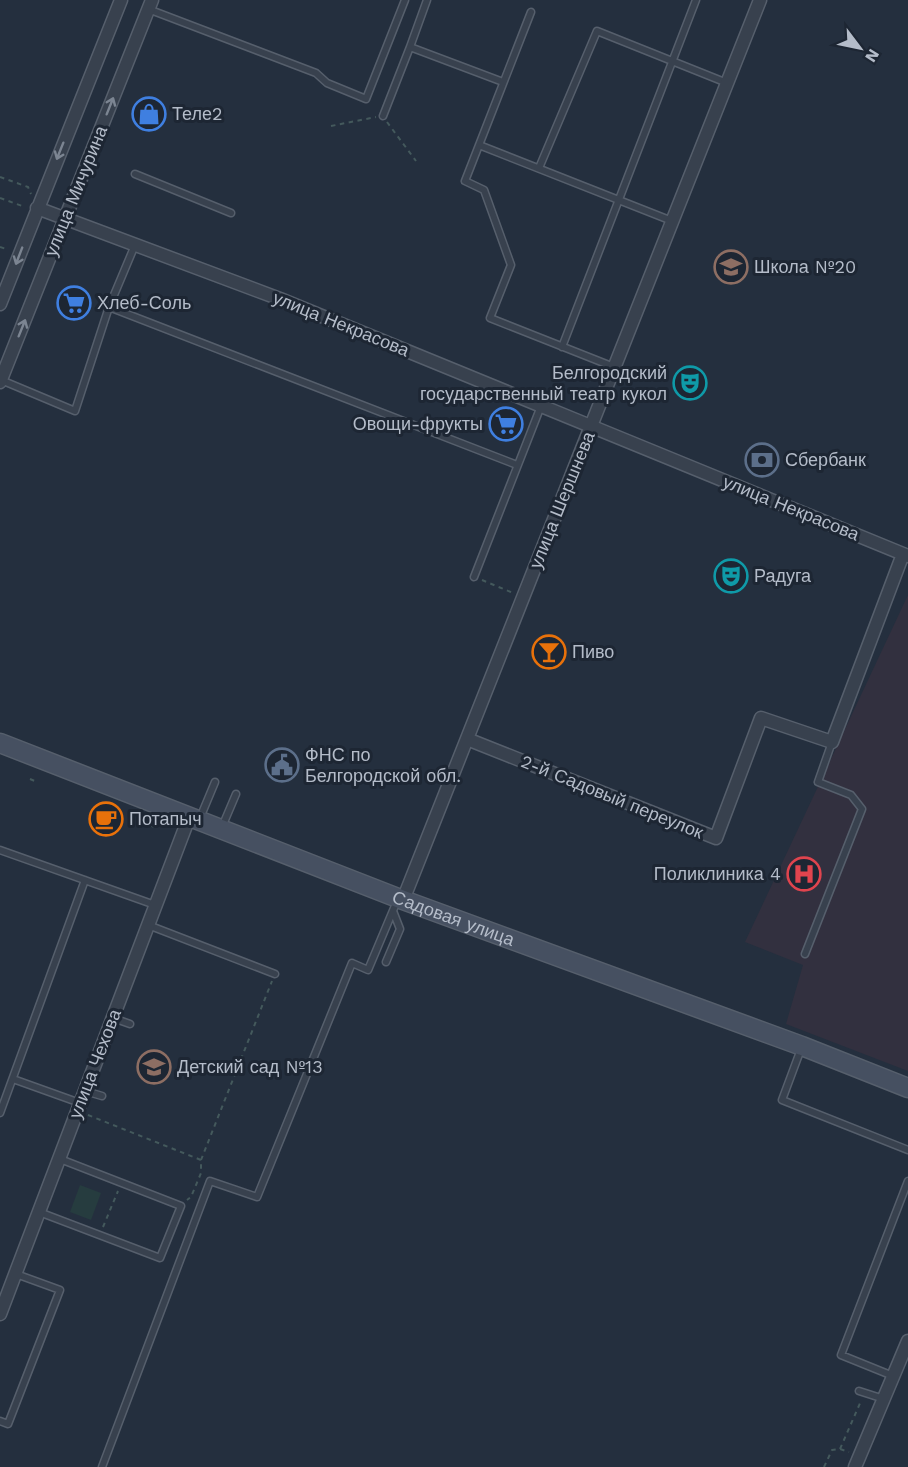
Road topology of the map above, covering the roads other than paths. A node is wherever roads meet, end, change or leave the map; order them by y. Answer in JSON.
{"nodes":[{"id":1,"x":122,"y":0,"type":"edge"},
{"id":2,"x":405,"y":0,"type":"edge"},
{"id":3,"x":427,"y":0,"type":"edge"},
{"id":4,"x":696,"y":0,"type":"edge"},
{"id":5,"x":760,"y":0,"type":"edge"},
{"id":6,"x":150,"y":4,"type":"edge"},
{"id":7,"x":531,"y":12,"type":"dead end"},
{"id":8,"x":410,"y":47,"type":"junction"},
{"id":9,"x":672,"y":61,"type":"junction"},
{"id":10,"x":503,"y":82,"type":"junction"},
{"id":11,"x":727,"y":83,"type":"junction"},
{"id":12,"x":383,"y":116,"type":"road end"},
{"id":13,"x":479,"y":145,"type":"junction"},
{"id":14,"x":539,"y":168,"type":"junction"},
{"id":15,"x":135,"y":174,"type":"dead end"},
{"id":16,"x":619,"y":200,"type":"junction"},
{"id":17,"x":37,"y":208,"type":"junction"},
{"id":18,"x":231,"y":213,"type":"dead end"},
{"id":19,"x":65,"y":219,"type":"junction"},
{"id":20,"x":672,"y":221,"type":"junction"},
{"id":21,"x":135,"y":244,"type":"junction"},
{"id":22,"x":0,"y":304,"type":"edge"},
{"id":23,"x":109,"y":307,"type":"junction"},
{"id":24,"x":562,"y":346,"type":"junction"},
{"id":25,"x":615,"y":367,"type":"junction"},
{"id":26,"x":0,"y":381,"type":"edge"},
{"id":27,"x":541,"y":405,"type":"junction"},
{"id":28,"x":591,"y":426,"type":"junction"},
{"id":29,"x":517,"y":465,"type":"junction"},
{"id":30,"x":905,"y":555,"type":"edge"},
{"id":31,"x":474,"y":577,"type":"road end"},
{"id":32,"x":467,"y":739,"type":"junction"},
{"id":33,"x":0,"y":742,"type":"edge"},
{"id":34,"x":832,"y":742,"type":"junction"},
{"id":35,"x":215,"y":782,"type":"dead end"},
{"id":36,"x":236,"y":794,"type":"dead end"},
{"id":37,"x":195,"y":817,"type":"junction"},
{"id":38,"x":222,"y":828,"type":"junction"},
{"id":39,"x":0,"y":850,"type":"edge"},
{"id":40,"x":85,"y":880,"type":"junction"},
{"id":41,"x":398,"y":903,"type":"junction"},
{"id":42,"x":156,"y":905,"type":"junction"},
{"id":43,"x":148,"y":926,"type":"junction"},
{"id":44,"x":805,"y":954,"type":"dead end"},
{"id":45,"x":387,"y":962,"type":"dead end"},
{"id":46,"x":275,"y":974,"type":"road end"},
{"id":47,"x":113,"y":1018,"type":"junction"},
{"id":48,"x":130,"y":1024,"type":"dead end"},
{"id":49,"x":802,"y":1046,"type":"junction"},
{"id":50,"x":13,"y":1079,"type":"junction"},
{"id":51,"x":908,"y":1088,"type":"edge"},
{"id":52,"x":85,"y":1090,"type":"junction"},
{"id":53,"x":102,"y":1096,"type":"dead end"},
{"id":54,"x":79,"y":1107,"type":"junction"},
{"id":55,"x":0,"y":1113,"type":"edge"},
{"id":56,"x":908,"y":1150,"type":"edge"},
{"id":57,"x":59,"y":1158,"type":"junction"},
{"id":58,"x":908,"y":1181,"type":"edge"},
{"id":59,"x":39,"y":1212,"type":"junction"},
{"id":60,"x":15,"y":1273,"type":"junction"},
{"id":61,"x":0,"y":1314,"type":"edge"},
{"id":62,"x":908,"y":1341,"type":"edge"},
{"id":63,"x":894,"y":1376,"type":"junction"},
{"id":64,"x":862,"y":1392,"type":"road end"},
{"id":65,"x":884,"y":1399,"type":"junction"},
{"id":66,"x":0,"y":1421,"type":"edge"},
{"id":67,"x":102,"y":1467,"type":"edge"},
{"id":68,"x":855,"y":1467,"type":"edge"}],
"edges":[{"from":1,"to":17,"type":"street","name":"улица Мичурина","one_way":true},
{"from":2,"to":6,"type":"lane"},
{"from":3,"to":8,"type":"lane"},
{"from":4,"to":9,"type":"lane"},
{"from":5,"to":11,"type":"street","name":"улица Шершнева"},
{"from":19,"to":6,"type":"street","name":"улица Мичурина","one_way":true},
{"from":7,"to":10,"type":"lane"},
{"from":8,"to":10,"type":"lane"},
{"from":8,"to":12,"type":"lane"},
{"from":9,"to":11,"type":"lane"},
{"from":9,"to":14,"type":"lane"},
{"from":9,"to":16,"type":"lane"},
{"from":10,"to":13,"type":"lane"},
{"from":11,"to":20,"type":"street","name":"улица Шершнева"},
{"from":13,"to":14,"type":"lane"},
{"from":13,"to":24,"type":"lane"},
{"from":14,"to":16,"type":"lane"},
{"from":15,"to":18,"type":"lane"},
{"from":16,"to":20,"type":"lane"},
{"from":16,"to":24,"type":"lane"},
{"from":17,"to":19,"type":"street","name":"улица Некрасова"},
{"from":17,"to":22,"type":"street","name":"улица Мичурина","one_way":true},
{"from":19,"to":21,"type":"street","name":"улица Некрасова"},
{"from":26,"to":19,"type":"street","name":"улица Мичурина","one_way":true},
{"from":20,"to":25,"type":"street","name":"улица Шершнева"},
{"from":21,"to":23,"type":"lane"},
{"from":21,"to":27,"type":"street","name":"улица Некрасова"},
{"from":23,"to":26,"type":"lane"},
{"from":23,"to":29,"type":"lane"},
{"from":24,"to":25,"type":"lane"},
{"from":25,"to":28,"type":"street","name":"улица Шершнева"},
{"from":27,"to":28,"type":"street","name":"улица Некрасова"},
{"from":27,"to":29,"type":"lane"},
{"from":28,"to":30,"type":"street","name":"улица Некрасова"},
{"from":28,"to":32,"type":"street","name":"улица Шершнева"},
{"from":29,"to":31,"type":"lane"},
{"from":30,"to":34,"type":"street"},
{"from":32,"to":34,"type":"street","name":"2-й Садовый переулок"},
{"from":32,"to":41,"type":"street","name":"улица Шершнева"},
{"from":33,"to":37,"type":"main road","name":"Садовая улица"},
{"from":34,"to":44,"type":"lane"},
{"from":35,"to":37,"type":"lane"},
{"from":36,"to":38,"type":"lane"},
{"from":37,"to":38,"type":"main road","name":"Садовая улица"},
{"from":37,"to":42,"type":"street","name":"улица Чехова"},
{"from":38,"to":41,"type":"main road","name":"Садовая улица"},
{"from":39,"to":40,"type":"lane"},
{"from":40,"to":42,"type":"lane"},
{"from":40,"to":50,"type":"lane"},
{"from":41,"to":45,"type":"lane"},
{"from":41,"to":49,"type":"main road","name":"Садовая улица"},
{"from":41,"to":67,"type":"lane"},
{"from":42,"to":43,"type":"street","name":"улица Чехова"},
{"from":43,"to":46,"type":"lane"},
{"from":43,"to":47,"type":"street","name":"улица Чехова"},
{"from":47,"to":48,"type":"lane"},
{"from":47,"to":52,"type":"street","name":"улица Чехова"},
{"from":49,"to":51,"type":"main road","name":"Садовая улица"},
{"from":49,"to":56,"type":"lane"},
{"from":50,"to":54,"type":"lane"},
{"from":50,"to":55,"type":"lane"},
{"from":52,"to":53,"type":"lane"},
{"from":52,"to":54,"type":"street","name":"улица Чехова"},
{"from":54,"to":57,"type":"street","name":"улица Чехова"},
{"from":57,"to":59,"type":"street","name":"улица Чехова"},
{"from":57,"to":59,"type":"lane"},
{"from":58,"to":63,"type":"lane"},
{"from":59,"to":60,"type":"street","name":"улица Чехова"},
{"from":60,"to":61,"type":"street","name":"улица Чехова"},
{"from":60,"to":66,"type":"lane"},
{"from":62,"to":63,"type":"street"},
{"from":63,"to":65,"type":"street"},
{"from":64,"to":65,"type":"lane"},
{"from":65,"to":68,"type":"street"}]}
